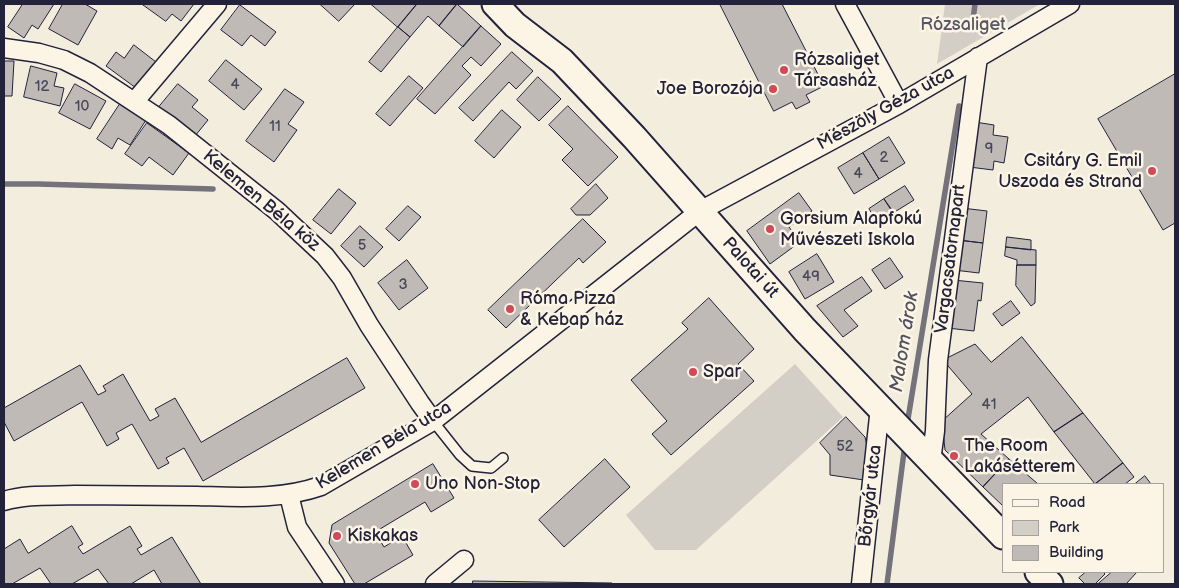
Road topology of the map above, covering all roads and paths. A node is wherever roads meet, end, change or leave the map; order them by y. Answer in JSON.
{"nodes":[{"id":1,"x":217,"y":4,"type":"edge"},
{"id":2,"x":495,"y":4,"type":"edge"},
{"id":3,"x":845,"y":4,"type":"edge"},
{"id":4,"x":1070,"y":4,"type":"edge"},
{"id":5,"x":4,"y":48,"type":"edge"},
{"id":6,"x":978,"y":57,"type":"junction"},
{"id":7,"x":135,"y":101,"type":"junction"},
{"id":8,"x":899,"y":104,"type":"junction"},
{"id":9,"x":700,"y":211,"type":"junction"},
{"id":10,"x":884,"y":411,"type":"junction"},
{"id":11,"x":433,"y":421,"type":"junction"},
{"id":12,"x":925,"y":454,"type":"junction"},
{"id":13,"x":503,"y":458,"type":"dead end"},
{"id":14,"x":288,"y":495,"type":"junction"},
{"id":15,"x":4,"y":501,"type":"edge"},
{"id":16,"x":1002,"y":535,"type":"edge"},
{"id":17,"x":464,"y":560,"type":"dead end"},
{"id":18,"x":1039,"y":573,"type":"edge"},
{"id":19,"x":335,"y":584,"type":"edge"},
{"id":20,"x":435,"y":584,"type":"edge"},
{"id":21,"x":862,"y":584,"type":"edge"},
{"id":22,"x":1050,"y":584,"type":"edge"}],
"edges":[{"from":1,"to":7,"type":"street"},
{"from":2,"to":9,"type":"main road","name":"Palotai út"},
{"from":3,"to":8,"type":"street"},
{"from":4,"to":6,"type":"street","name":"Mészöly Géza utca"},
{"from":5,"to":7,"type":"street","name":"Kelemen Béla köz"},
{"from":6,"to":8,"type":"street","name":"Mészöly Géza utca"},
{"from":6,"to":12,"type":"street","name":"Vargacsatornapart"},
{"from":7,"to":11,"type":"street","name":"Kelemen Béla köz"},
{"from":8,"to":9,"type":"street","name":"Mészöly Géza utca"},
{"from":9,"to":10,"type":"main road","name":"Palotai út"},
{"from":9,"to":11,"type":"street","name":"Kelemen Béla utca"},
{"from":10,"to":12,"type":"main road","name":"Palotai út"},
{"from":10,"to":21,"type":"street","name":"Bőrgyár utca"},
{"from":11,"to":13,"type":"lane"},
{"from":11,"to":14,"type":"street","name":"Kelemen Béla utca"},
{"from":12,"to":16,"type":"main road","name":"Palotai út"},
{"from":14,"to":15,"type":"street","name":"Kelemen Béla utca"},
{"from":14,"to":19,"type":"street"},
{"from":17,"to":20,"type":"street"},
{"from":18,"to":22,"type":"main road"}]}
